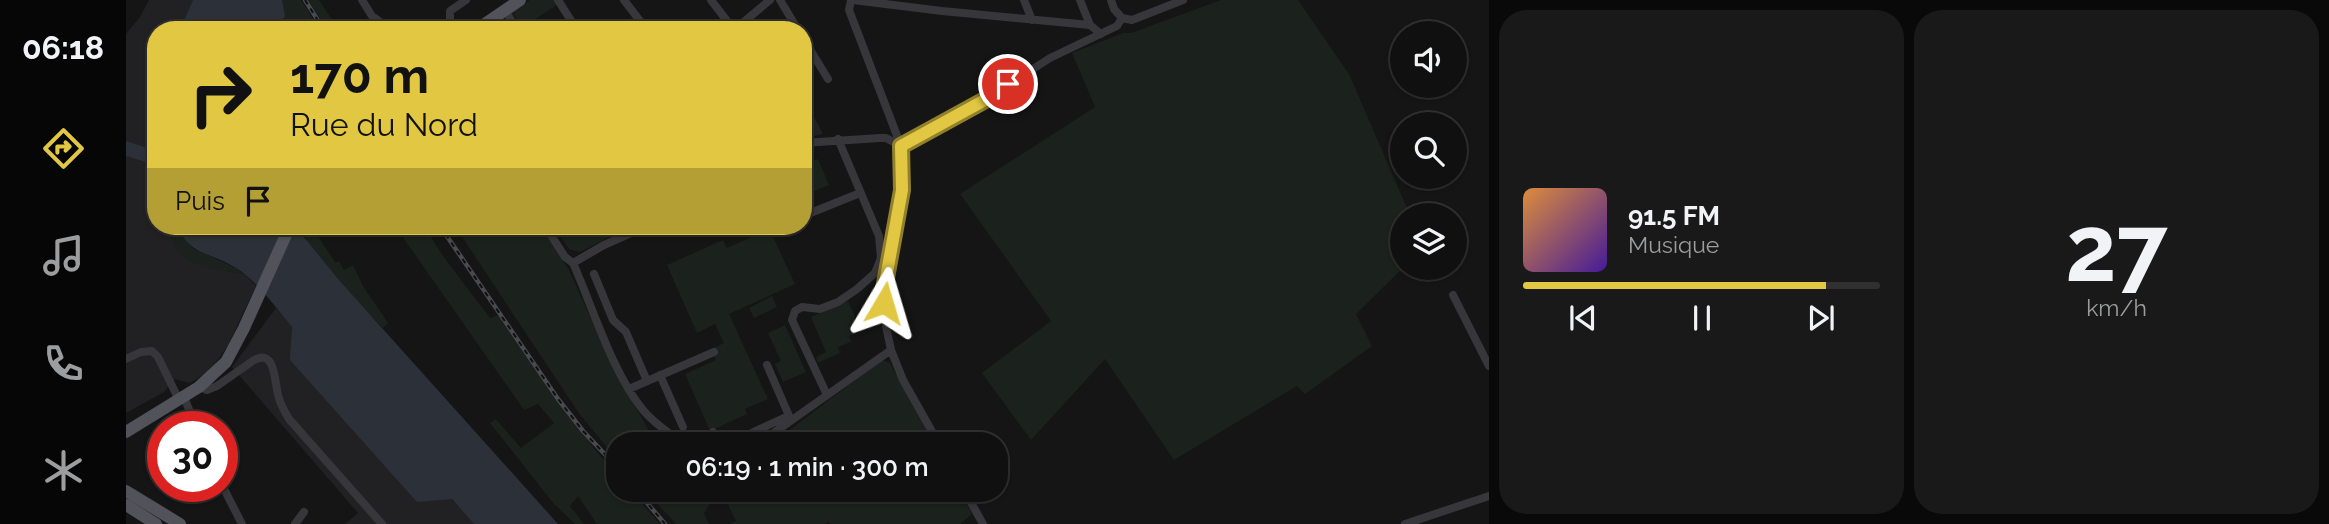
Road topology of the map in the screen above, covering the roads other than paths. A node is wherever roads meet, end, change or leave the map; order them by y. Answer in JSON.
{"nodes":[{"id":1,"x":362,"y":0,"type":"edge"},
{"id":2,"x":466,"y":0,"type":"edge"},
{"id":3,"x":520,"y":0,"type":"edge"},
{"id":4,"x":558,"y":0,"type":"edge"},
{"id":5,"x":624,"y":0,"type":"edge"},
{"id":6,"x":711,"y":0,"type":"edge"},
{"id":7,"x":770,"y":0,"type":"edge"},
{"id":8,"x":780,"y":0,"type":"edge"},
{"id":9,"x":852,"y":0,"type":"edge"},
{"id":10,"x":1024,"y":0,"type":"edge"},
{"id":11,"x":1080,"y":0,"type":"edge"},
{"id":12,"x":1111,"y":0,"type":"edge"},
{"id":13,"x":1184,"y":0,"type":"edge"},
{"id":14,"x":505,"y":10,"type":"junction"},
{"id":15,"x":1122,"y":18,"type":"junction"},
{"id":16,"x":1032,"y":20,"type":"junction"},
{"id":17,"x":379,"y":21,"type":"edge"},
{"id":18,"x":450,"y":21,"type":"edge"},
{"id":19,"x":489,"y":21,"type":"edge"},
{"id":20,"x":512,"y":21,"type":"edge"},
{"id":21,"x":571,"y":21,"type":"edge"},
{"id":22,"x":640,"y":21,"type":"edge"},
{"id":23,"x":727,"y":21,"type":"edge"},
{"id":24,"x":745,"y":21,"type":"edge"},
{"id":25,"x":793,"y":21,"type":"edge"},
{"id":26,"x":1090,"y":25,"type":"junction"},
{"id":27,"x":1101,"y":34,"type":"junction"},
{"id":28,"x":812,"y":53,"type":"edge"},
{"id":29,"x":828,"y":79,"type":"dead end"},
{"id":30,"x":895,"y":127,"type":"junction"},
{"id":31,"x":886,"y":138,"type":"junction"},
{"id":32,"x":838,"y":139,"type":"junction"},
{"id":33,"x":812,"y":142,"type":"edge"},
{"id":34,"x":901,"y":146,"type":"junction"},
{"id":35,"x":860,"y":193,"type":"junction"},
{"id":36,"x":812,"y":212,"type":"edge"},
{"id":37,"x":286,"y":235,"type":"edge"},
{"id":38,"x":551,"y":235,"type":"edge"},
{"id":39,"x":627,"y":235,"type":"edge"},
{"id":40,"x":573,"y":263,"type":"junction"},
{"id":41,"x":594,"y":274,"type":"dead end"},
{"id":42,"x":1453,"y":296,"type":"dead end"},
{"id":43,"x":891,"y":350,"type":"junction"},
{"id":44,"x":714,"y":352,"type":"dead end"},
{"id":45,"x":126,"y":359,"type":"edge"},
{"id":46,"x":767,"y":365,"type":"dead end"},
{"id":47,"x":1489,"y":366,"type":"edge"},
{"id":48,"x":660,"y":375,"type":"junction"},
{"id":49,"x":647,"y":381,"type":"junction"},
{"id":50,"x":199,"y":387,"type":"junction"},
{"id":51,"x":629,"y":389,"type":"junction"},
{"id":52,"x":827,"y":395,"type":"junction"},
{"id":53,"x":182,"y":398,"type":"junction"},
{"id":54,"x":188,"y":411,"type":"edge"},
{"id":55,"x":790,"y":418,"type":"junction"},
{"id":56,"x":139,"y":422,"type":"junction"},
{"id":57,"x":126,"y":425,"type":"edge"},
{"id":58,"x":683,"y":427,"type":"dead end"},
{"id":59,"x":126,"y":432,"type":"edge"},
{"id":60,"x":670,"y":432,"type":"edge"},
{"id":61,"x":763,"y":432,"type":"edge"},
{"id":62,"x":773,"y":432,"type":"edge"},
{"id":63,"x":932,"y":432,"type":"edge"},
{"id":64,"x":126,"y":491,"type":"edge"},
{"id":65,"x":1488,"y":499,"type":"edge"},
{"id":66,"x":231,"y":502,"type":"edge"},
{"id":67,"x":971,"y":502,"type":"edge"},
{"id":68,"x":126,"y":505,"type":"edge"},
{"id":69,"x":304,"y":512,"type":"dead end"},
{"id":70,"x":1430,"y":515,"type":"junction"},
{"id":71,"x":156,"y":524,"type":"edge"},
{"id":72,"x":180,"y":524,"type":"edge"},
{"id":73,"x":242,"y":524,"type":"edge"},
{"id":74,"x":295,"y":524,"type":"edge"},
{"id":75,"x":382,"y":524,"type":"edge"},
{"id":76,"x":983,"y":524,"type":"edge"},
{"id":77,"x":1405,"y":524,"type":"edge"},
{"id":78,"x":1434,"y":524,"type":"edge"}],
"edges":[{"from":1,"to":17,"type":"street"},
{"from":2,"to":18,"type":"street"},
{"from":3,"to":14,"type":"main road"},
{"from":4,"to":21,"type":"street"},
{"from":5,"to":22,"type":"street"},
{"from":6,"to":23,"type":"street"},
{"from":7,"to":24,"type":"street"},
{"from":8,"to":25,"type":"street"},
{"from":9,"to":16,"type":"street"},
{"from":9,"to":30,"type":"street"},
{"from":10,"to":16,"type":"street"},
{"from":11,"to":26,"type":"street"},
{"from":12,"to":15,"type":"street"},
{"from":13,"to":15,"type":"street"},
{"from":14,"to":19,"type":"main road"},
{"from":14,"to":20,"type":"street"},
{"from":15,"to":27,"type":"street"},
{"from":16,"to":26,"type":"street"},
{"from":26,"to":27,"type":"street"},
{"from":27,"to":34,"type":"street"},
{"from":28,"to":29,"type":"street"},
{"from":30,"to":31,"type":"street"},
{"from":30,"to":34,"type":"street"},
{"from":31,"to":32,"type":"street"},
{"from":31,"to":34,"type":"street"},
{"from":32,"to":33,"type":"street"},
{"from":32,"to":35,"type":"street"},
{"from":34,"to":43,"type":"street"},
{"from":35,"to":36,"type":"street"},
{"from":35,"to":52,"type":"street"},
{"from":37,"to":50,"type":"main road"},
{"from":38,"to":40,"type":"street"},
{"from":39,"to":40,"type":"street"},
{"from":40,"to":51,"type":"street"},
{"from":41,"to":49,"type":"street"},
{"from":42,"to":47,"type":"street"},
{"from":43,"to":52,"type":"street"},
{"from":43,"to":63,"type":"street"},
{"from":44,"to":48,"type":"street"},
{"from":45,"to":53,"type":"street"},
{"from":46,"to":55,"type":"street"},
{"from":48,"to":49,"type":"street"},
{"from":48,"to":58,"type":"street"},
{"from":49,"to":51,"type":"street"},
{"from":50,"to":53,"type":"main road"},
{"from":50,"to":75,"type":"street"},
{"from":51,"to":60,"type":"street"},
{"from":52,"to":55,"type":"street"},
{"from":53,"to":54,"type":"street"},
{"from":53,"to":56,"type":"main road"},
{"from":55,"to":61,"type":"street"},
{"from":55,"to":62,"type":"street"},
{"from":56,"to":57,"type":"main road"},
{"from":56,"to":59,"type":"main road"},
{"from":64,"to":72,"type":"main road"},
{"from":65,"to":70,"type":"street"},
{"from":66,"to":73,"type":"street"},
{"from":67,"to":76,"type":"street"},
{"from":68,"to":71,"type":"main road"},
{"from":69,"to":74,"type":"street"},
{"from":70,"to":77,"type":"street"},
{"from":70,"to":78,"type":"street"}]}
